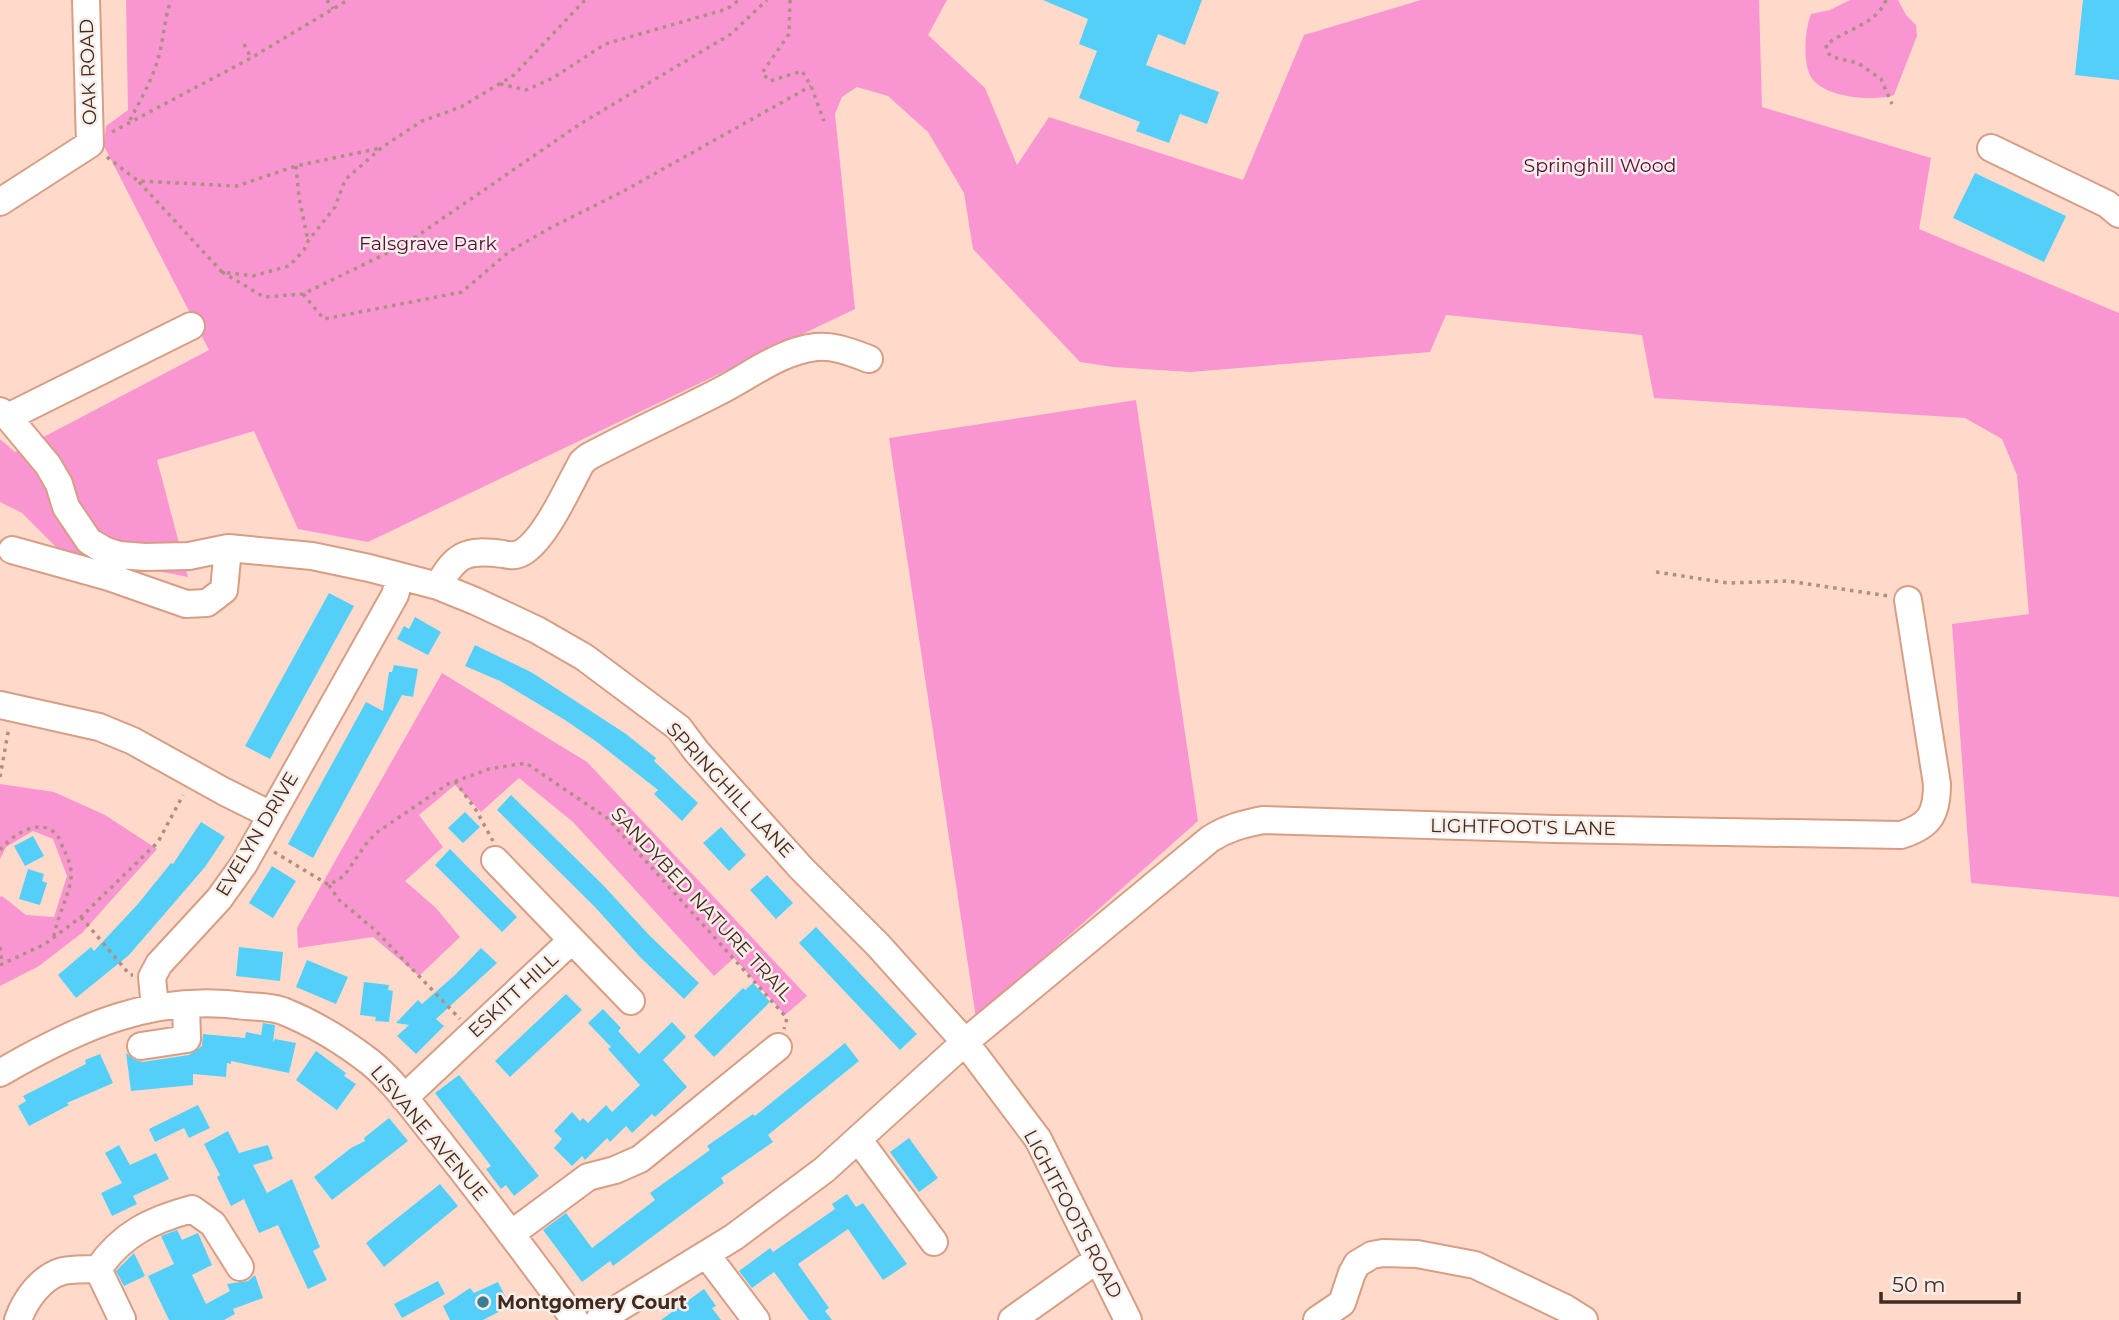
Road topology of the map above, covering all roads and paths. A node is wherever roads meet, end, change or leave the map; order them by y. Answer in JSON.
{"nodes":[{"id":1,"x":86,"y":0,"type":"edge"},
{"id":2,"x":170,"y":0,"type":"edge"},
{"id":3,"x":327,"y":0,"type":"edge"},
{"id":4,"x":348,"y":0,"type":"edge"},
{"id":5,"x":585,"y":0,"type":"edge"},
{"id":6,"x":739,"y":0,"type":"edge"},
{"id":7,"x":767,"y":0,"type":"edge"},
{"id":8,"x":790,"y":0,"type":"edge"},
{"id":9,"x":1886,"y":0,"type":"edge"},
{"id":10,"x":333,"y":9,"type":"junction"},
{"id":11,"x":244,"y":44,"type":"dead end"},
{"id":12,"x":251,"y":58,"type":"junction"},
{"id":13,"x":500,"y":84,"type":"junction"},
{"id":14,"x":811,"y":86,"type":"junction"},
{"id":15,"x":1892,"y":104,"type":"dead end"},
{"id":16,"x":824,"y":121,"type":"dead end"},
{"id":17,"x":129,"y":122,"type":"junction"},
{"id":18,"x":90,"y":144,"type":"junction"},
{"id":19,"x":381,"y":148,"type":"junction"},
{"id":20,"x":1991,"y":148,"type":"dead end"},
{"id":21,"x":296,"y":166,"type":"junction"},
{"id":22,"x":138,"y":181,"type":"junction"},
{"id":23,"x":0,"y":202,"type":"edge"},
{"id":24,"x":2119,"y":214,"type":"edge"},
{"id":25,"x":308,"y":241,"type":"junction"},
{"id":26,"x":222,"y":272,"type":"junction"},
{"id":27,"x":303,"y":294,"type":"junction"},
{"id":28,"x":191,"y":326,"type":"dead end"},
{"id":29,"x":869,"y":359,"type":"dead end"},
{"id":30,"x":4,"y":414,"type":"edge"},
{"id":31,"x":228,"y":548,"type":"junction"},
{"id":32,"x":12,"y":550,"type":"dead end"},
{"id":33,"x":1656,"y":572,"type":"dead end"},
{"id":34,"x":400,"y":576,"type":"junction"},
{"id":35,"x":438,"y":586,"type":"junction"},
{"id":36,"x":1908,"y":600,"type":"joint"},
{"id":37,"x":7,"y":707,"type":"edge"},
{"id":38,"x":193,"y":774,"type":"junction"},
{"id":39,"x":0,"y":777,"type":"edge"},
{"id":40,"x":455,"y":781,"type":"junction"},
{"id":41,"x":271,"y":815,"type":"junction"},
{"id":42,"x":257,"y":839,"type":"junction"},
{"id":43,"x":0,"y":850,"type":"edge"},
{"id":44,"x":495,"y":860,"type":"joint"},
{"id":45,"x":329,"y":885,"type":"junction"},
{"id":46,"x":81,"y":917,"type":"junction"},
{"id":47,"x":54,"y":937,"type":"junction"},
{"id":48,"x":572,"y":940,"type":"junction"},
{"id":49,"x":0,"y":947,"type":"edge"},
{"id":50,"x":1,"y":964,"type":"edge"},
{"id":51,"x":152,"y":977,"type":"junction"},
{"id":52,"x":631,"y":1001,"type":"dead end"},
{"id":53,"x":186,"y":1005,"type":"junction"},
{"id":54,"x":155,"y":1007,"type":"junction"},
{"id":55,"x":474,"y":1033,"type":"junction"},
{"id":56,"x":965,"y":1042,"type":"junction"},
{"id":57,"x":141,"y":1046,"type":"dead end"},
{"id":58,"x":778,"y":1047,"type":"joint"},
{"id":59,"x":0,"y":1073,"type":"edge"},
{"id":60,"x":404,"y":1098,"type":"junction"},
{"id":61,"x":858,"y":1139,"type":"junction"},
{"id":62,"x":511,"y":1234,"type":"junction"},
{"id":63,"x":934,"y":1242,"type":"dead end"},
{"id":64,"x":706,"y":1254,"type":"junction"},
{"id":65,"x":1098,"y":1259,"type":"junction"},
{"id":66,"x":240,"y":1267,"type":"dead end"},
{"id":67,"x":98,"y":1269,"type":"junction"},
{"id":68,"x":122,"y":1319,"type":"edge"},
{"id":69,"x":18,"y":1320,"type":"edge"},
{"id":70,"x":575,"y":1320,"type":"edge"},
{"id":71,"x":599,"y":1320,"type":"edge"},
{"id":72,"x":757,"y":1320,"type":"edge"},
{"id":73,"x":1013,"y":1320,"type":"edge"},
{"id":74,"x":1128,"y":1320,"type":"edge"},
{"id":75,"x":1317,"y":1320,"type":"edge"},
{"id":76,"x":1584,"y":1320,"type":"edge"}],
"edges":[{"from":1,"to":18,"type":"street","name":"OAK ROAD"},
{"from":2,"to":17,"type":"path"},
{"from":3,"to":10,"type":"path"},
{"from":4,"to":10,"type":"path"},
{"from":5,"to":13,"type":"path"},
{"from":6,"to":13,"type":"path"},
{"from":7,"to":27,"type":"path"},
{"from":8,"to":14,"type":"path"},
{"from":9,"to":15,"type":"path"},
{"from":10,"to":12,"type":"path"},
{"from":11,"to":12,"type":"path"},
{"from":12,"to":17,"type":"path"},
{"from":13,"to":19,"type":"path"},
{"from":14,"to":16,"type":"path"},
{"from":14,"to":27,"type":"path"},
{"from":17,"to":18,"type":"path"},
{"from":18,"to":22,"type":"path"},
{"from":18,"to":23,"type":"street"},
{"from":19,"to":21,"type":"path"},
{"from":19,"to":25,"type":"path"},
{"from":20,"to":24,"type":"street"},
{"from":21,"to":22,"type":"path"},
{"from":21,"to":25,"type":"path"},
{"from":22,"to":26,"type":"path"},
{"from":25,"to":26,"type":"path"},
{"from":26,"to":27,"type":"path"},
{"from":28,"to":30,"type":"street"},
{"from":29,"to":35,"type":"street"},
{"from":30,"to":31,"type":"street","name":"SPRINGHILL LANE"},
{"from":31,"to":32,"type":"street"},
{"from":31,"to":34,"type":"street","name":"SPRINGHILL LANE"},
{"from":33,"to":36,"type":"path"},
{"from":34,"to":35,"type":"street","name":"SPRINGHILL LANE"},
{"from":34,"to":41,"type":"street","name":"EVELYN DRIVE"},
{"from":35,"to":56,"type":"street","name":"SPRINGHILL LANE"},
{"from":36,"to":56,"type":"street","name":"LIGHTFOOT'S LANE"},
{"from":37,"to":38,"type":"street"},
{"from":37,"to":39,"type":"path"},
{"from":38,"to":41,"type":"street"},
{"from":38,"to":46,"type":"path"},
{"from":40,"to":44,"type":"path"},
{"from":40,"to":45,"type":"path","name":"SANDYBED NATURE TRAIL"},
{"from":40,"to":58,"type":"path","name":"SANDYBED NATURE TRAIL"},
{"from":41,"to":42,"type":"street","name":"EVELYN DRIVE"},
{"from":42,"to":45,"type":"path"},
{"from":42,"to":51,"type":"street","name":"EVELYN DRIVE"},
{"from":43,"to":47,"type":"path"},
{"from":44,"to":48,"type":"street","name":"ESKITT HILL"},
{"from":45,"to":55,"type":"path"},
{"from":46,"to":47,"type":"path"},
{"from":46,"to":51,"type":"path"},
{"from":47,"to":50,"type":"path"},
{"from":48,"to":52,"type":"street"},
{"from":48,"to":55,"type":"street","name":"ESKITT HILL"},
{"from":49,"to":50,"type":"path"},
{"from":51,"to":54,"type":"street"},
{"from":53,"to":54,"type":"street","name":"LISVANE AVENUE"},
{"from":53,"to":57,"type":"street"},
{"from":53,"to":60,"type":"street","name":"LISVANE AVENUE"},
{"from":54,"to":59,"type":"street"},
{"from":55,"to":60,"type":"street","name":"ESKITT HILL"},
{"from":56,"to":61,"type":"street"},
{"from":56,"to":65,"type":"street","name":"LIGHTFOOTS ROAD"},
{"from":58,"to":62,"type":"street"},
{"from":60,"to":62,"type":"street","name":"LISVANE AVENUE"},
{"from":61,"to":63,"type":"street"},
{"from":61,"to":64,"type":"street"},
{"from":62,"to":70,"type":"street","name":"LISVANE AVENUE"},
{"from":64,"to":71,"type":"street"},
{"from":64,"to":72,"type":"street"},
{"from":65,"to":73,"type":"street"},
{"from":65,"to":74,"type":"street","name":"LIGHTFOOTS ROAD"},
{"from":66,"to":67,"type":"street"},
{"from":67,"to":68,"type":"street"},
{"from":67,"to":69,"type":"street"},
{"from":75,"to":76,"type":"street"}]}
